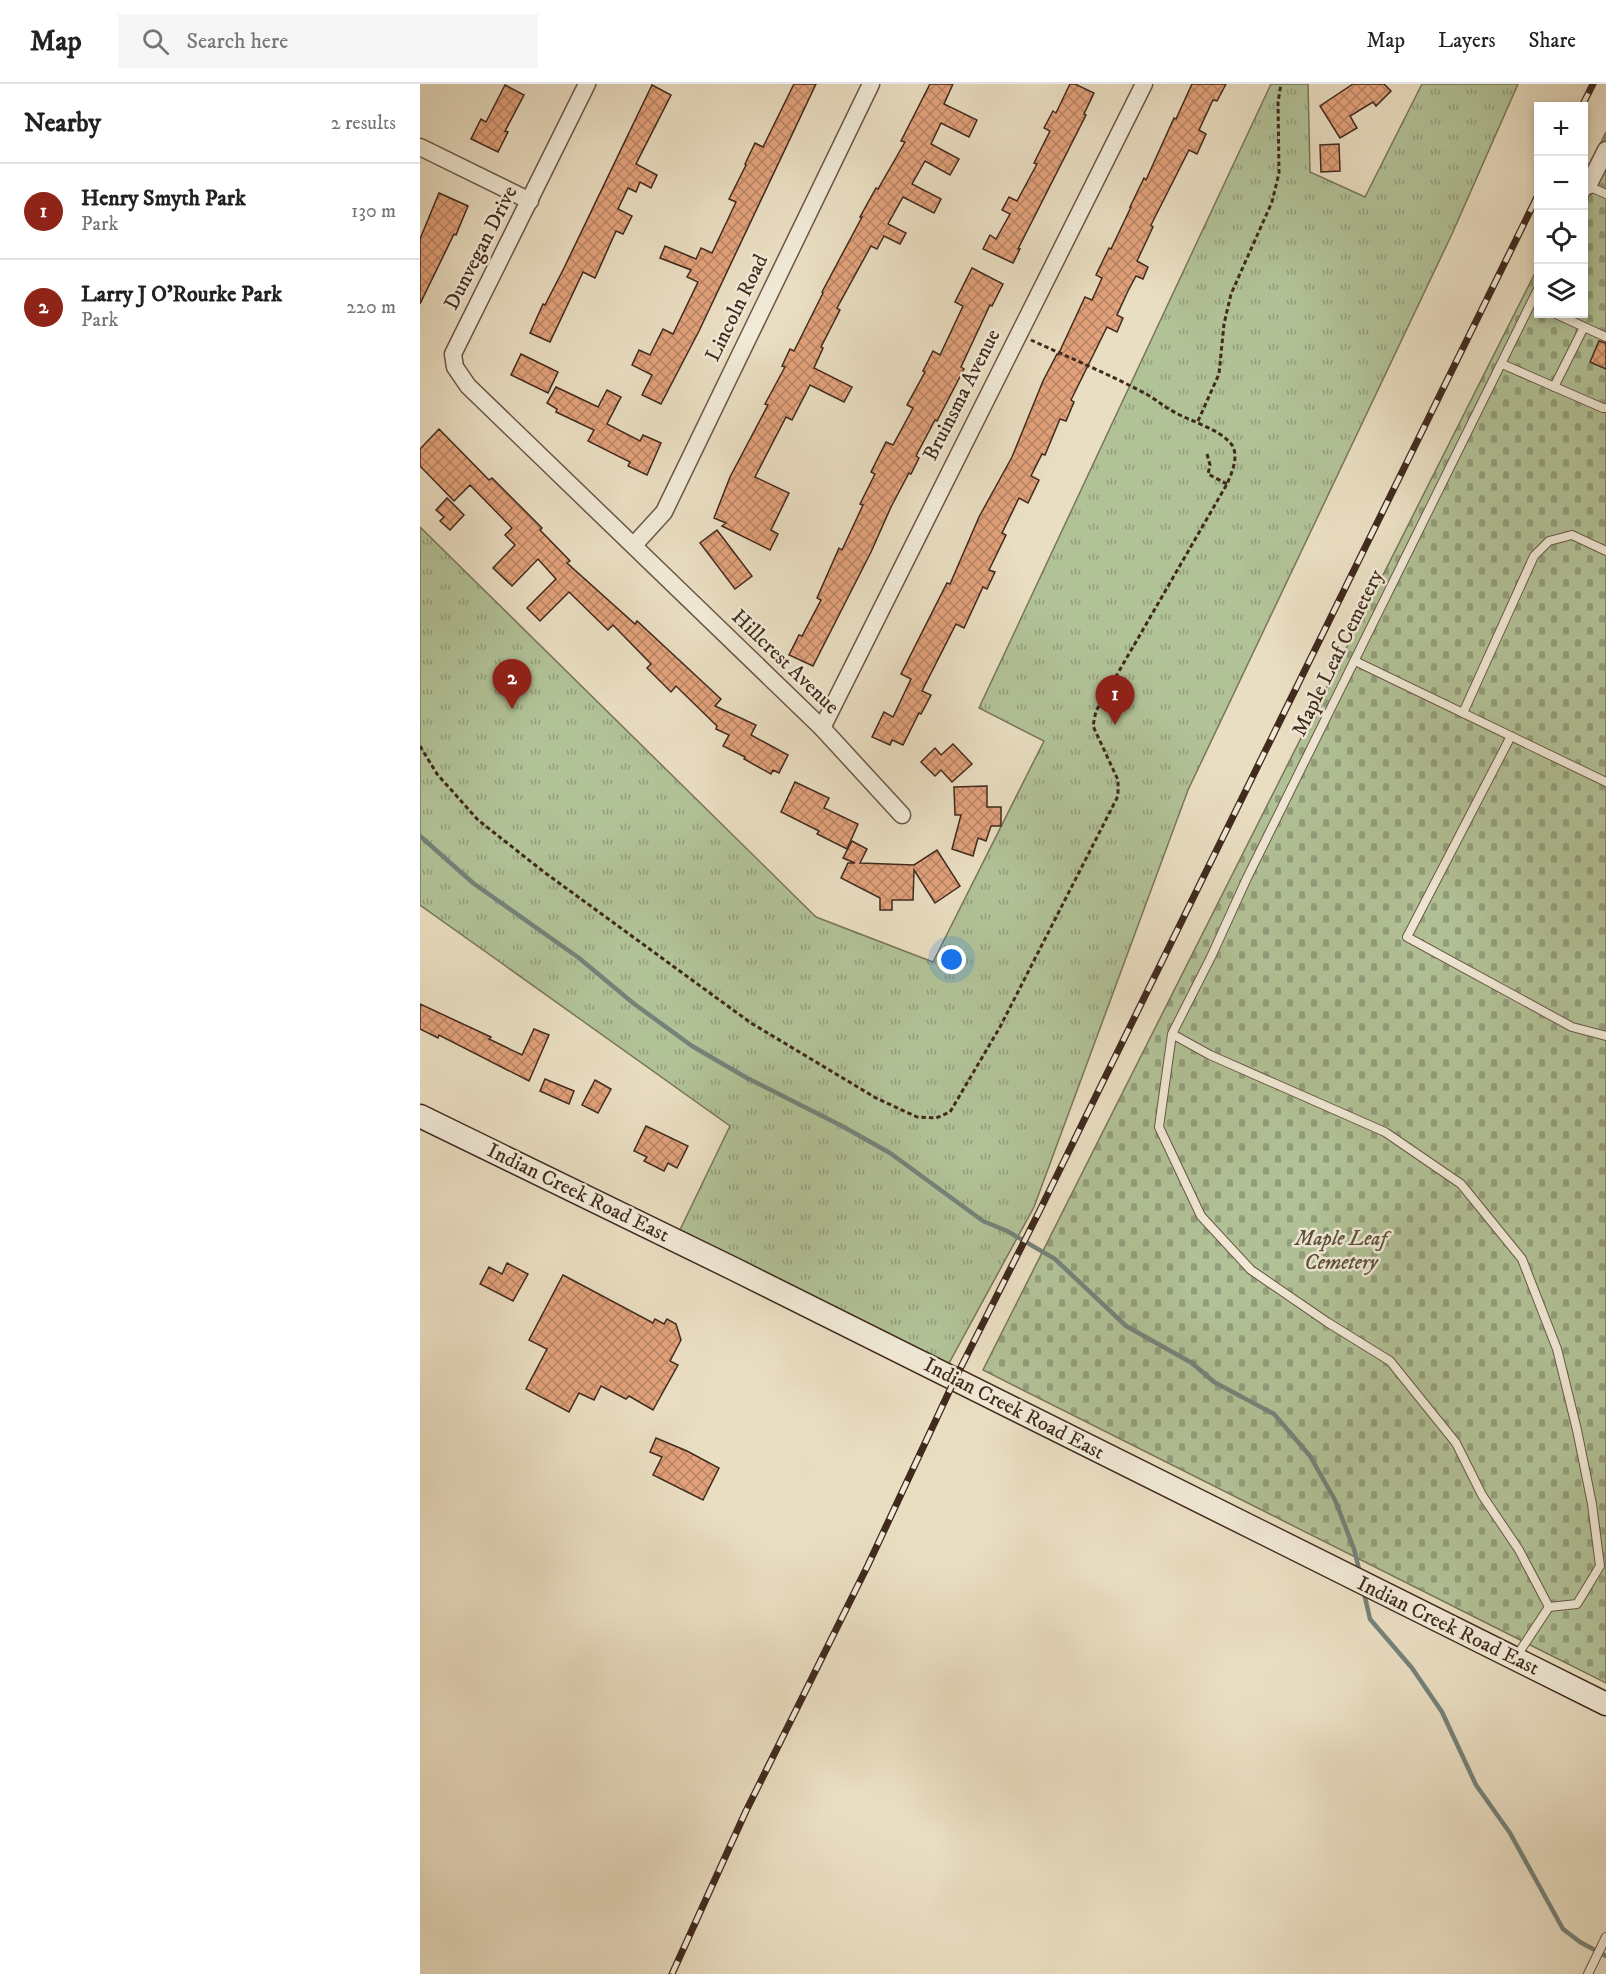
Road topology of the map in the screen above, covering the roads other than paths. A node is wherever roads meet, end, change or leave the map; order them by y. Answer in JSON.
{"nodes":[{"id":1,"x":587,"y":84,"type":"edge"},
{"id":2,"x":871,"y":84,"type":"edge"},
{"id":3,"x":1144,"y":84,"type":"edge"},
{"id":4,"x":420,"y":147,"type":"edge"},
{"id":5,"x":1606,"y":150,"type":"edge"},
{"id":6,"x":1588,"y":187,"type":"edge"},
{"id":7,"x":1588,"y":191,"type":"edge"},
{"id":8,"x":1606,"y":194,"type":"edge"},
{"id":9,"x":530,"y":201,"type":"junction"},
{"id":10,"x":1534,"y":306,"type":"edge"},
{"id":11,"x":1565,"y":318,"type":"edge"},
{"id":12,"x":1584,"y":327,"type":"junction"},
{"id":13,"x":1606,"y":337,"type":"edge"},
{"id":14,"x":1502,"y":364,"type":"junction"},
{"id":15,"x":1554,"y":387,"type":"junction"},
{"id":16,"x":1606,"y":408,"type":"edge"},
{"id":17,"x":634,"y":545,"type":"junction"},
{"id":18,"x":1606,"y":551,"type":"edge"},
{"id":19,"x":1355,"y":661,"type":"junction"},
{"id":20,"x":1463,"y":713,"type":"junction"},
{"id":21,"x":822,"y":728,"type":"junction"},
{"id":22,"x":1511,"y":736,"type":"junction"},
{"id":23,"x":1606,"y":782,"type":"edge"},
{"id":24,"x":902,"y":815,"type":"dead end"},
{"id":25,"x":1172,"y":1034,"type":"junction"},
{"id":26,"x":1606,"y":1036,"type":"edge"},
{"id":27,"x":420,"y":1116,"type":"edge"},
{"id":28,"x":1549,"y":1607,"type":"junction"},
{"id":29,"x":1515,"y":1660,"type":"junction"},
{"id":30,"x":1606,"y":1704,"type":"edge"},
{"id":31,"x":1606,"y":1937,"type":"edge"},
{"id":32,"x":1588,"y":1974,"type":"edge"}],
"edges":[{"from":1,"to":9,"type":"street","name":"Dunvegan Drive"},
{"from":2,"to":17,"type":"street","name":"Lincoln Road"},
{"from":3,"to":21,"type":"street","name":"Bruinsma Avenue"},
{"from":4,"to":9,"type":"street"},
{"from":5,"to":6,"type":"street"},
{"from":7,"to":8,"type":"lane"},
{"from":9,"to":17,"type":"street","name":"Dunvegan Drive"},
{"from":10,"to":14,"type":"lane","name":"Maple Leaf Cemetery"},
{"from":11,"to":12,"type":"lane"},
{"from":12,"to":13,"type":"lane"},
{"from":12,"to":15,"type":"lane"},
{"from":14,"to":15,"type":"lane"},
{"from":14,"to":19,"type":"lane","name":"Maple Leaf Cemetery"},
{"from":15,"to":16,"type":"lane"},
{"from":17,"to":21,"type":"street","name":"Hillcrest Avenue"},
{"from":18,"to":20,"type":"lane"},
{"from":19,"to":20,"type":"lane"},
{"from":19,"to":25,"type":"lane","name":"Maple Leaf Cemetery"},
{"from":20,"to":22,"type":"lane"},
{"from":21,"to":24,"type":"street","name":"Hillcrest Avenue"},
{"from":22,"to":23,"type":"lane"},
{"from":22,"to":26,"type":"lane"},
{"from":25,"to":28,"type":"lane","name":"Maple Leaf Cemetery"},
{"from":25,"to":28,"type":"lane"},
{"from":27,"to":29,"type":"main road","name":"Indian Creek Road East"},
{"from":28,"to":29,"type":"lane"},
{"from":29,"to":30,"type":"main road","name":"Indian Creek Road East"},
{"from":31,"to":32,"type":"lane"}]}
